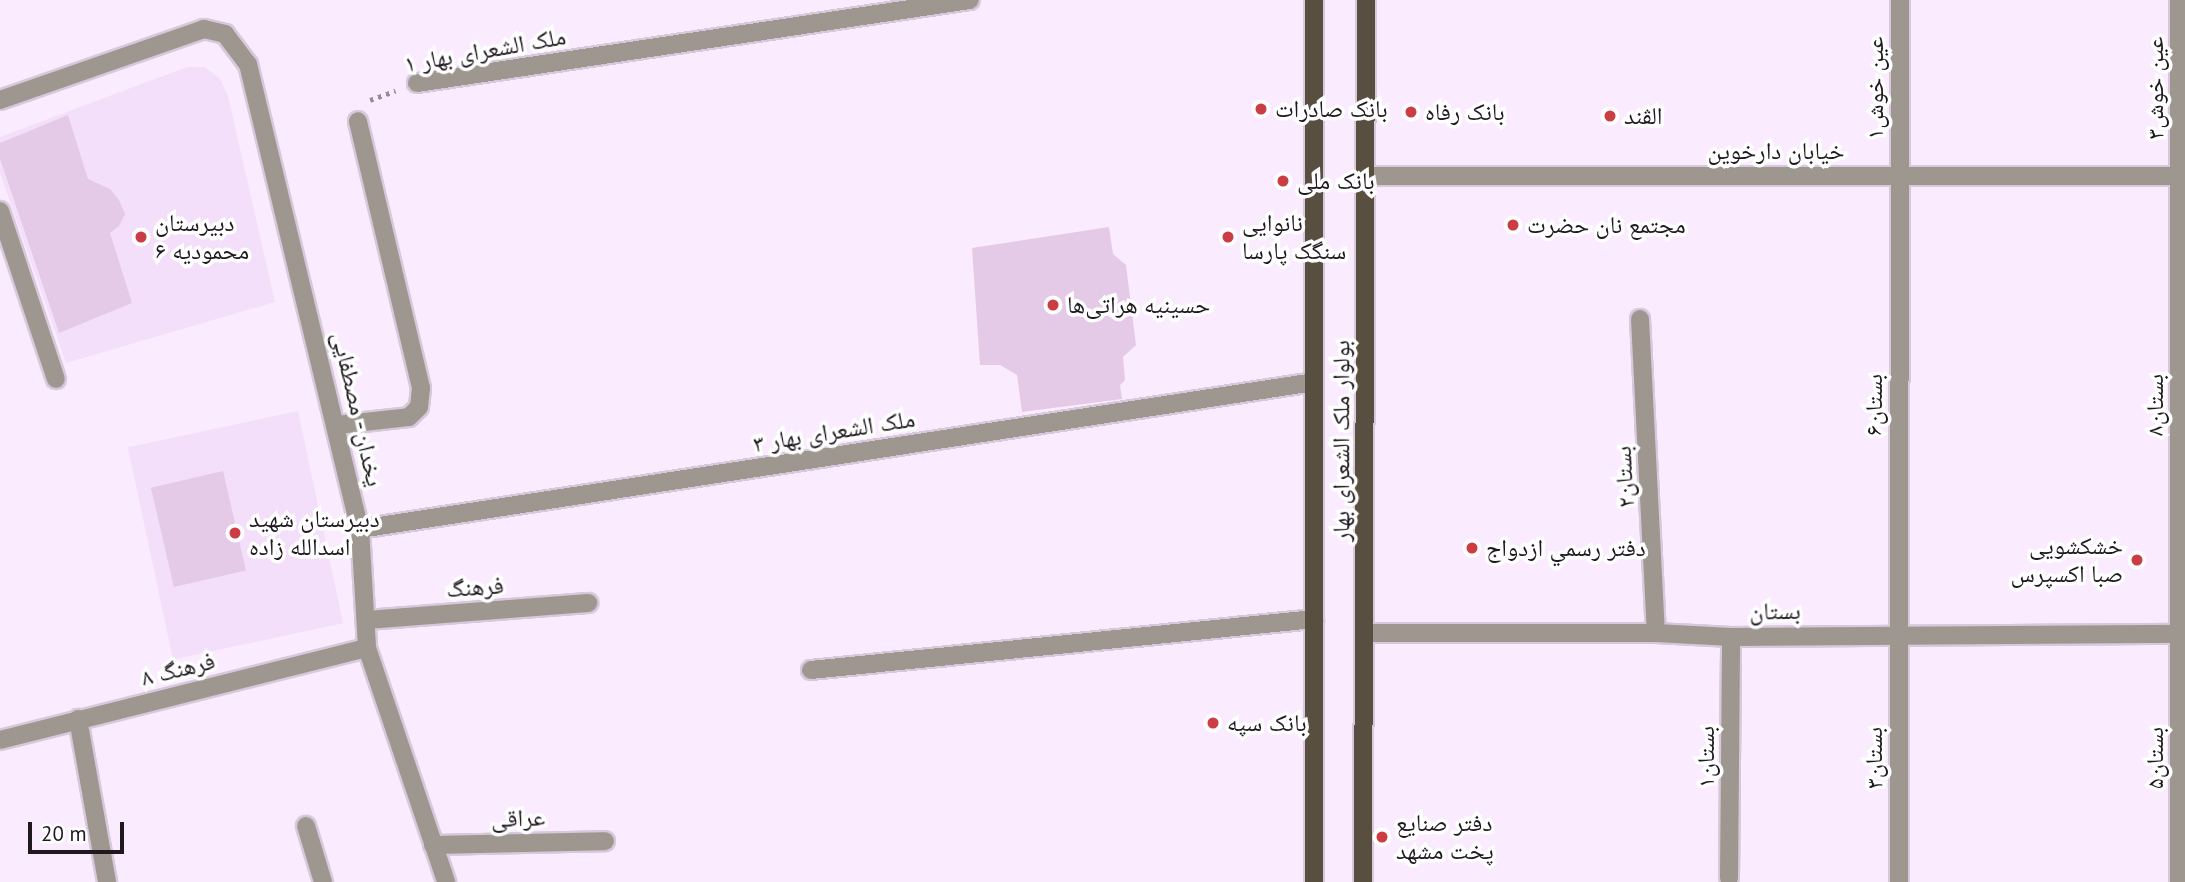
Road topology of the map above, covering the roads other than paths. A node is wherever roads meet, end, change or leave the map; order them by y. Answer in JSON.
{"nodes":[{"id":1,"x":970,"y":0,"type":"edge"},
{"id":2,"x":1314,"y":0,"type":"edge"},
{"id":3,"x":1366,"y":0,"type":"edge"},
{"id":4,"x":1900,"y":0,"type":"edge"},
{"id":5,"x":2179,"y":0,"type":"edge"},
{"id":6,"x":417,"y":83,"type":"road end"},
{"id":7,"x":0,"y":100,"type":"edge"},
{"id":8,"x":358,"y":121,"type":"road end"},
{"id":9,"x":1366,"y":176,"type":"junction"},
{"id":10,"x":1899,"y":176,"type":"junction"},
{"id":11,"x":2182,"y":176,"type":"edge"},
{"id":12,"x":0,"y":211,"type":"edge"},
{"id":13,"x":1640,"y":319,"type":"dead end"},
{"id":14,"x":56,"y":379,"type":"dead end"},
{"id":15,"x":1314,"y":382,"type":"junction"},
{"id":16,"x":337,"y":425,"type":"junction"},
{"id":17,"x":360,"y":529,"type":"junction"},
{"id":18,"x":589,"y":603,"type":"dead end"},
{"id":19,"x":1314,"y":619,"type":"junction"},
{"id":20,"x":366,"y":620,"type":"junction"},
{"id":21,"x":1366,"y":632,"type":"junction"},
{"id":22,"x":1656,"y":633,"type":"junction"},
{"id":23,"x":1898,"y":634,"type":"junction"},
{"id":24,"x":2182,"y":634,"type":"edge"},
{"id":25,"x":1731,"y":636,"type":"junction"},
{"id":26,"x":367,"y":648,"type":"junction"},
{"id":27,"x":811,"y":670,"type":"dead end"},
{"id":28,"x":78,"y":719,"type":"junction"},
{"id":29,"x":0,"y":740,"type":"edge"},
{"id":30,"x":306,"y":826,"type":"dead end"},
{"id":31,"x":605,"y":841,"type":"dead end"},
{"id":32,"x":433,"y":845,"type":"junction"},
{"id":33,"x":1730,"y":878,"type":"dead end"},
{"id":34,"x":107,"y":882,"type":"edge"},
{"id":35,"x":323,"y":882,"type":"edge"},
{"id":36,"x":446,"y":882,"type":"edge"},
{"id":37,"x":1314,"y":882,"type":"edge"},
{"id":38,"x":1363,"y":882,"type":"edge"},
{"id":39,"x":1899,"y":882,"type":"edge"},
{"id":40,"x":2179,"y":882,"type":"edge"}],
"edges":[{"from":1,"to":6,"type":"street","name":"ملک الشعرای بهار ۱"},
{"from":2,"to":15,"type":"main road","name":"بولوار ملک الشعرای بهار"},
{"from":3,"to":9,"type":"main road","name":"بولوار ملک الشعرای بهار"},
{"from":4,"to":10,"type":"street","name":"عین خوش۱"},
{"from":5,"to":11,"type":"street","name":"عین خوش۳"},
{"from":7,"to":16,"type":"street","name":"یخدان - مصطفایی"},
{"from":8,"to":16,"type":"street"},
{"from":9,"to":10,"type":"street","name":"خیابان دارخوین"},
{"from":9,"to":21,"type":"main road","name":"بولوار ملک الشعرای بهار"},
{"from":10,"to":11,"type":"street","name":"خیابان دارخوین"},
{"from":10,"to":23,"type":"street","name":"بستان۶"},
{"from":11,"to":24,"type":"street","name":"بستان۸"},
{"from":12,"to":14,"type":"street"},
{"from":13,"to":22,"type":"street","name":"بستان۲"},
{"from":15,"to":17,"type":"street","name":"ملک الشعرای بهار ۳"},
{"from":15,"to":19,"type":"main road","name":"بولوار ملک الشعرای بهار"},
{"from":16,"to":17,"type":"street","name":"یخدان - مصطفایی"},
{"from":17,"to":20,"type":"street","name":"یخدان - مصطفایی"},
{"from":18,"to":20,"type":"street","name":"فرهنگ"},
{"from":19,"to":27,"type":"street"},
{"from":19,"to":37,"type":"main road","name":"بولوار ملک الشعرای بهار"},
{"from":20,"to":26,"type":"street","name":"یخدان - مصطفایی"},
{"from":21,"to":22,"type":"street","name":"بستان"},
{"from":21,"to":38,"type":"main road","name":"بولوار ملک الشعرای بهار"},
{"from":22,"to":25,"type":"street","name":"بستان"},
{"from":23,"to":24,"type":"street","name":"بستان"},
{"from":23,"to":25,"type":"street","name":"بستان"},
{"from":23,"to":39,"type":"street","name":"بستان۳"},
{"from":24,"to":40,"type":"street","name":"بستان۵"},
{"from":25,"to":33,"type":"street","name":"بستان۱"},
{"from":26,"to":28,"type":"street","name":"فرهنگ ۸"},
{"from":26,"to":32,"type":"street","name":"یخدان - مصطفایی"},
{"from":28,"to":29,"type":"street","name":"فرهنگ ۸"},
{"from":28,"to":34,"type":"street"},
{"from":30,"to":35,"type":"street"},
{"from":31,"to":32,"type":"street","name":"عراقی"},
{"from":32,"to":36,"type":"street","name":"یخدان - مصطفایی"}]}
